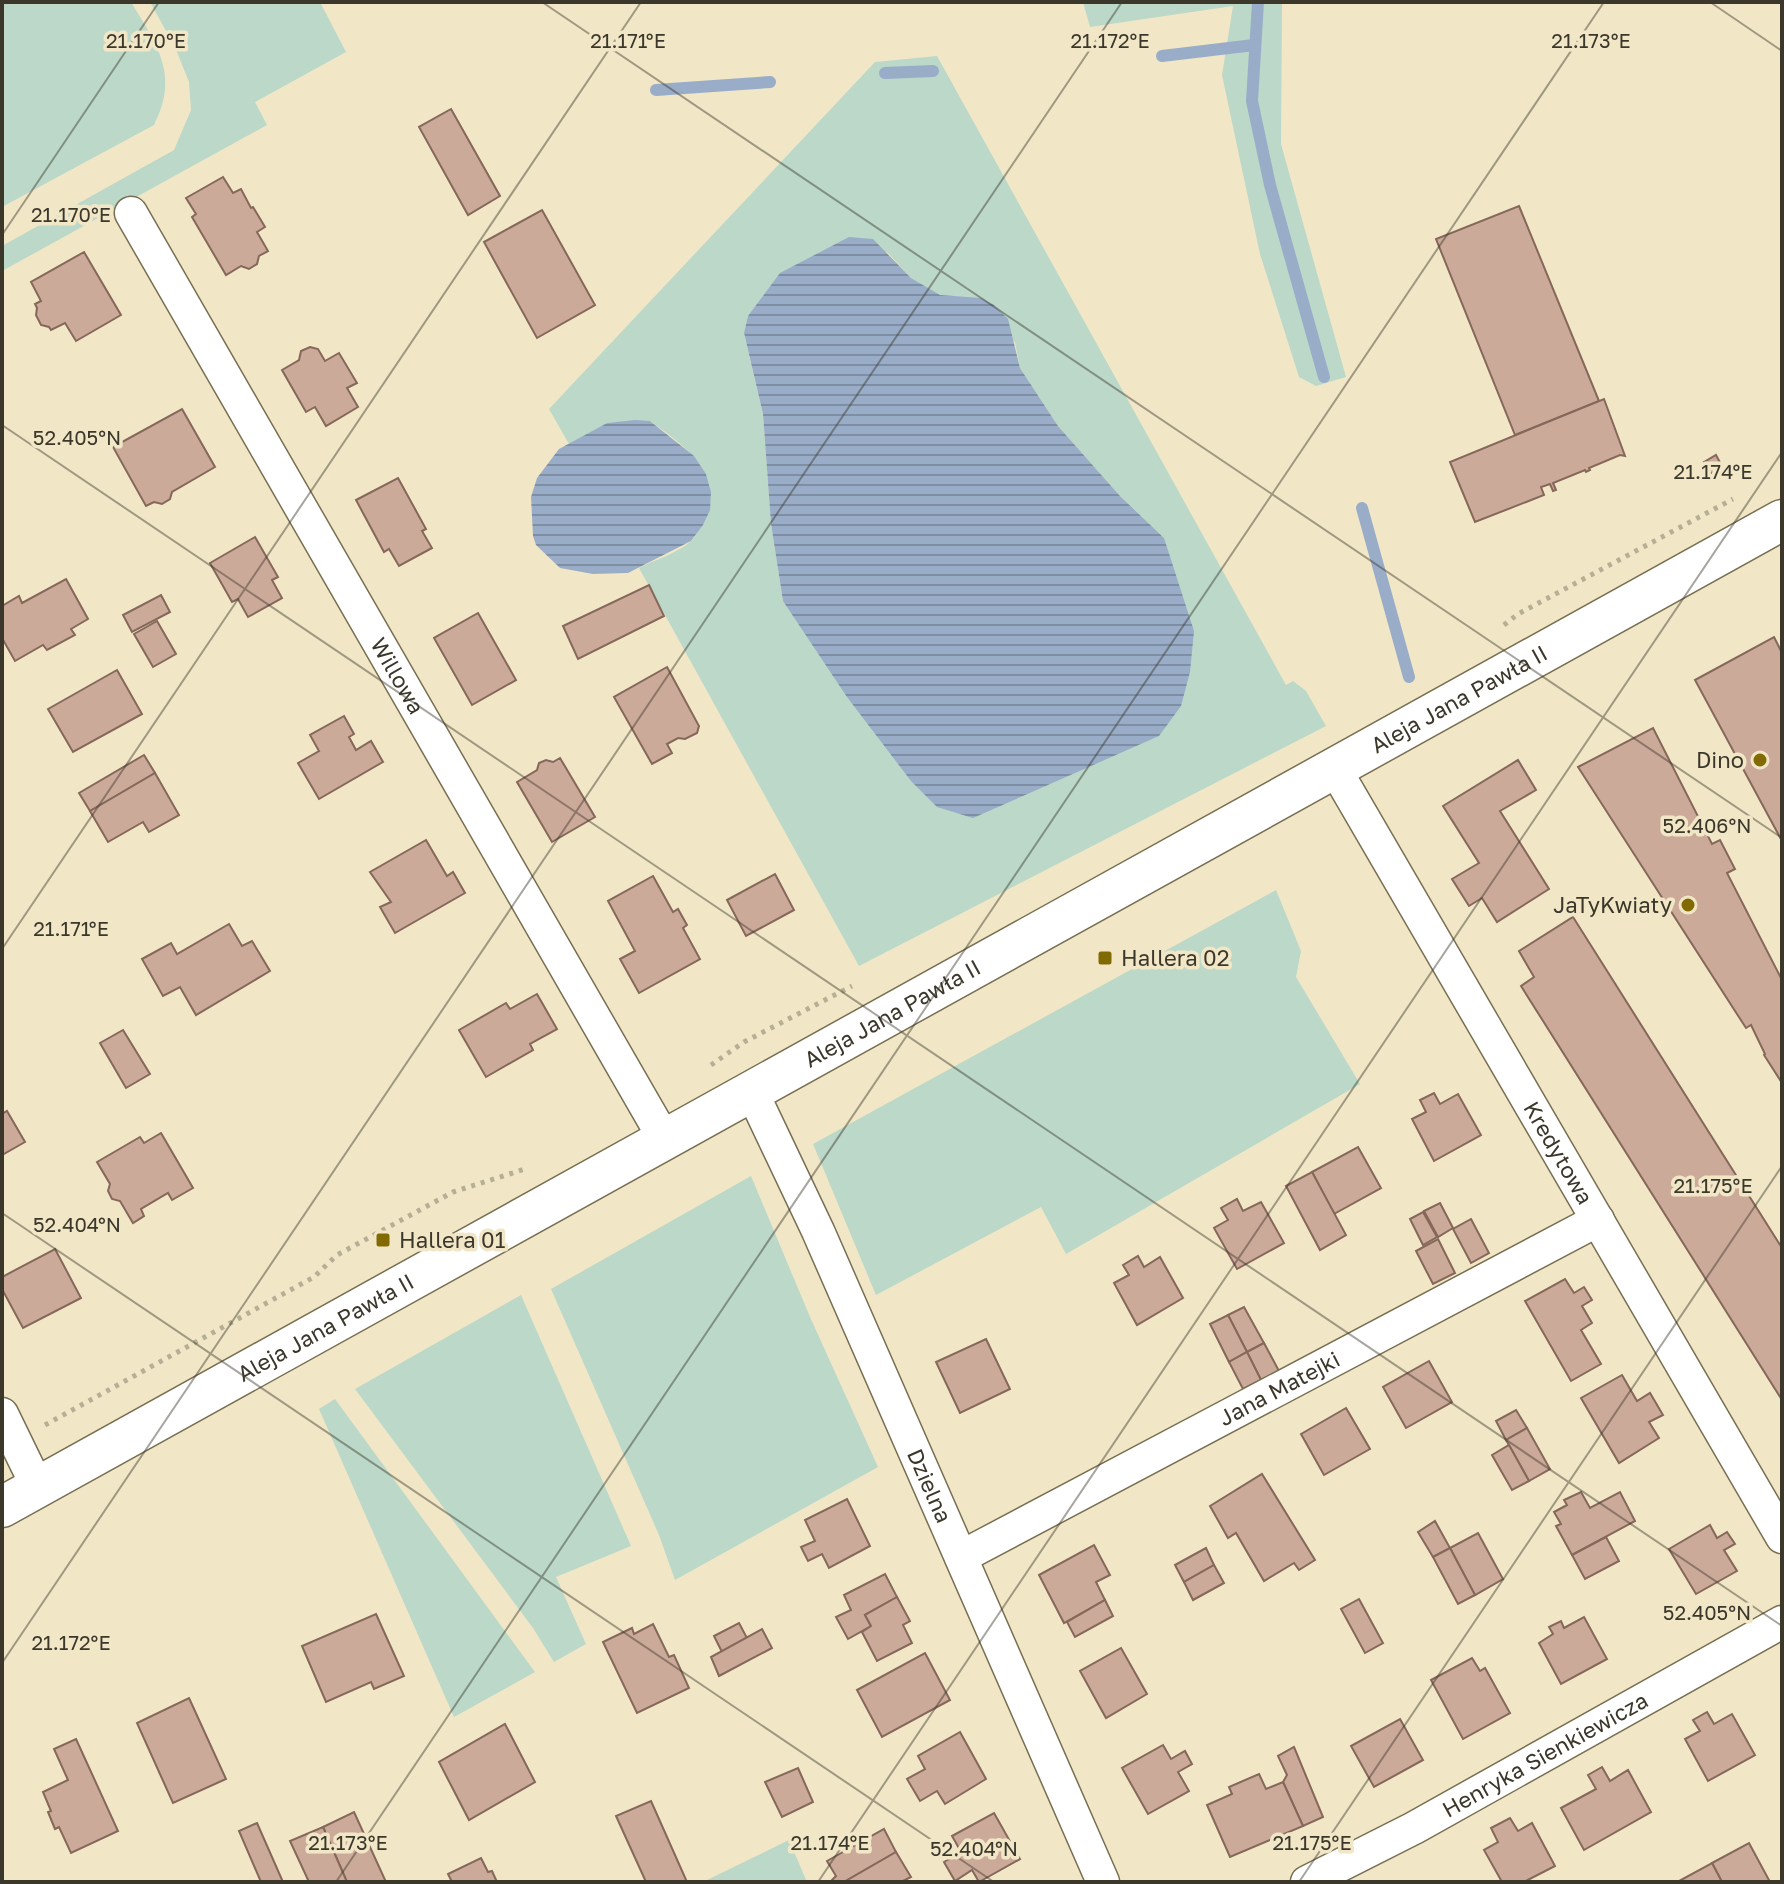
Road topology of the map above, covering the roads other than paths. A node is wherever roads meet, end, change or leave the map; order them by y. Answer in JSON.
{"nodes":[{"id":1,"x":131,"y":213,"type":"dead end"},
{"id":2,"x":1782,"y":520,"type":"edge"},
{"id":3,"x":1335,"y":769,"type":"junction"},
{"id":4,"x":752,"y":1092,"type":"junction"},
{"id":5,"x":665,"y":1140,"type":"junction"},
{"id":6,"x":1598,"y":1220,"type":"junction"},
{"id":7,"x":2,"y":1414,"type":"edge"},
{"id":8,"x":38,"y":1488,"type":"junction"},
{"id":9,"x":2,"y":1507,"type":"edge"},
{"id":10,"x":1782,"y":1537,"type":"edge"},
{"id":11,"x":961,"y":1557,"type":"junction"},
{"id":12,"x":1782,"y":1622,"type":"edge"},
{"id":13,"x":1103,"y":1882,"type":"edge"},
{"id":14,"x":1307,"y":1882,"type":"edge"}],
"edges":[{"from":1,"to":5,"type":"street","name":"Willowa"},
{"from":2,"to":3,"type":"street","name":"Aleja Jana Pawła II"},
{"from":3,"to":4,"type":"street","name":"Aleja Jana Pawła II"},
{"from":3,"to":6,"type":"street","name":"Kredytowa"},
{"from":4,"to":5,"type":"street","name":"Aleja Jana Pawła II"},
{"from":4,"to":11,"type":"street","name":"Dzielna"},
{"from":5,"to":8,"type":"street","name":"Aleja Jana Pawła II"},
{"from":6,"to":10,"type":"street","name":"Kredytowa"},
{"from":6,"to":11,"type":"street","name":"Jana Matejki"},
{"from":7,"to":8,"type":"street"},
{"from":8,"to":9,"type":"street","name":"Aleja Jana Pawła II"},
{"from":11,"to":13,"type":"street","name":"Dzielna"},
{"from":12,"to":14,"type":"street","name":"Henryka Sienkiewicza"}]}
